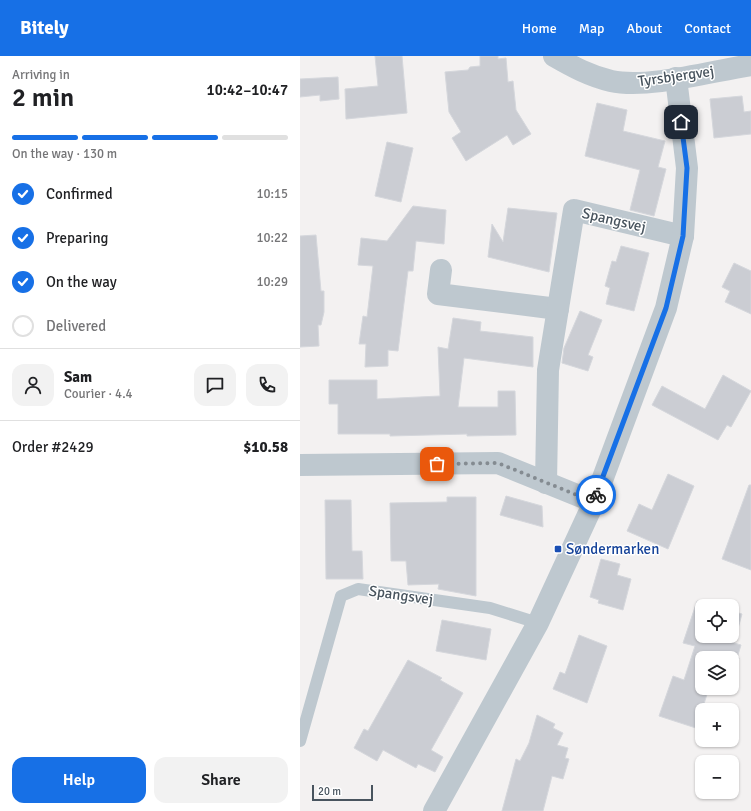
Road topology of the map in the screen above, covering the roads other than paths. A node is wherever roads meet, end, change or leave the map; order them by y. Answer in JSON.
{"nodes":[{"id":1,"x":554,"y":56,"type":"edge"},
{"id":2,"x":738,"y":63,"type":"edge"},
{"id":3,"x":676,"y":78,"type":"junction"},
{"id":4,"x":683,"y":236,"type":"junction"},
{"id":5,"x":441,"y":270,"type":"dead end"},
{"id":6,"x":558,"y":309,"type":"junction"},
{"id":7,"x":300,"y":465,"type":"edge"},
{"id":8,"x":546,"y":483,"type":"junction"},
{"id":9,"x":594,"y":502,"type":"junction"},
{"id":10,"x":538,"y":623,"type":"junction"},
{"id":11,"x":300,"y":741,"type":"edge"},
{"id":12,"x":434,"y":811,"type":"edge"}],
"edges":[{"from":1,"to":3,"type":"street","name":"Tyrsbjergvej"},
{"from":2,"to":3,"type":"street","name":"Tyrsbjergvej"},
{"from":3,"to":4,"type":"street"},
{"from":4,"to":6,"type":"street","name":"Spangsvej"},
{"from":4,"to":9,"type":"street"},
{"from":5,"to":6,"type":"street"},
{"from":6,"to":8,"type":"street","name":"Spangsvej"},
{"from":7,"to":8,"type":"street"},
{"from":8,"to":9,"type":"street"},
{"from":9,"to":10,"type":"street"},
{"from":10,"to":11,"type":"lane","name":"Spangsvej"},
{"from":10,"to":12,"type":"street"}]}
